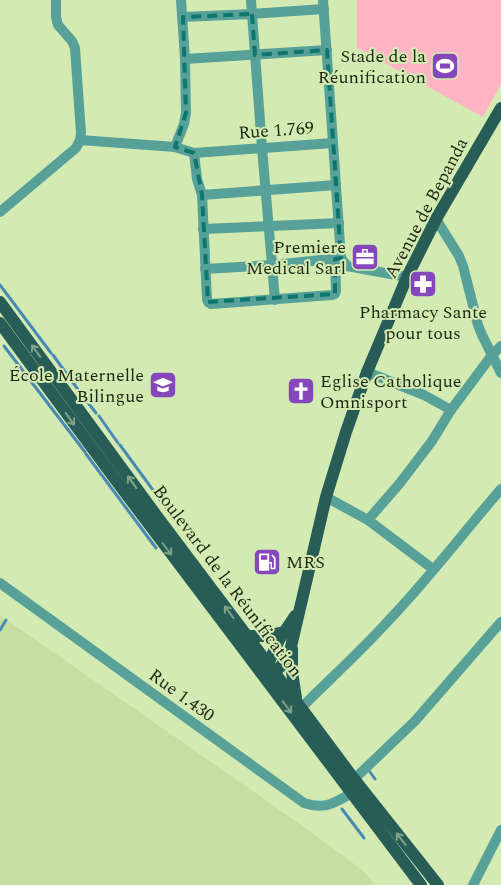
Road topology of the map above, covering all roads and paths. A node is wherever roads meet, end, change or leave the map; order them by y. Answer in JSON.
{"nodes":[{"id":1,"x":56,"y":0,"type":"edge"},
{"id":2,"x":181,"y":0,"type":"edge"},
{"id":3,"x":251,"y":0,"type":"edge"},
{"id":4,"x":323,"y":4,"type":"edge"},
{"id":5,"x":252,"y":14,"type":"junction"},
{"id":6,"x":183,"y":17,"type":"junction"},
{"id":7,"x":327,"y":50,"type":"junction"},
{"id":8,"x":255,"y":55,"type":"junction"},
{"id":9,"x":185,"y":60,"type":"junction"},
{"id":10,"x":501,"y":108,"type":"edge"},
{"id":11,"x":80,"y":140,"type":"junction"},
{"id":12,"x":333,"y":143,"type":"junction"},
{"id":13,"x":175,"y":147,"type":"junction"},
{"id":14,"x":262,"y":148,"type":"junction"},
{"id":15,"x":194,"y":153,"type":"junction"},
{"id":16,"x":336,"y":185,"type":"junction"},
{"id":17,"x":266,"y":190,"type":"junction"},
{"id":18,"x":202,"y":195,"type":"junction"},
{"id":19,"x":0,"y":212,"type":"edge"},
{"id":20,"x":436,"y":219,"type":"junction"},
{"id":21,"x":339,"y":223,"type":"junction"},
{"id":22,"x":269,"y":227,"type":"junction"},
{"id":23,"x":203,"y":230,"type":"junction"},
{"id":24,"x":338,"y":258,"type":"junction"},
{"id":25,"x":272,"y":265,"type":"junction"},
{"id":26,"x":205,"y":269,"type":"junction"},
{"id":27,"x":406,"y":276,"type":"junction"},
{"id":28,"x":275,"y":300,"type":"junction"},
{"id":29,"x":0,"y":302,"type":"edge"},
{"id":30,"x":0,"y":324,"type":"edge"},
{"id":31,"x":501,"y":346,"type":"edge"},
{"id":32,"x":492,"y":355,"type":"junction"},
{"id":33,"x":367,"y":372,"type":"junction"},
{"id":34,"x":501,"y":372,"type":"edge"},
{"id":35,"x":451,"y":410,"type":"junction"},
{"id":36,"x":501,"y":489,"type":"edge"},
{"id":37,"x":326,"y":497,"type":"junction"},
{"id":38,"x":368,"y":520,"type":"junction"},
{"id":39,"x":433,"y":569,"type":"junction"},
{"id":40,"x":0,"y":583,"type":"edge"},
{"id":41,"x":298,"y":612,"type":"junction"},
{"id":42,"x":501,"y":622,"type":"edge"},
{"id":43,"x":284,"y":632,"type":"junction"},
{"id":44,"x":247,"y":636,"type":"junction"},
{"id":45,"x":292,"y":642,"type":"junction"},
{"id":46,"x":267,"y":672,"type":"junction"},
{"id":47,"x":299,"y":704,"type":"junction"},
{"id":48,"x":351,"y":786,"type":"junction"},
{"id":49,"x":501,"y":830,"type":"edge"},
{"id":50,"x":435,"y":881,"type":"edge"},
{"id":51,"x":421,"y":885,"type":"edge"},
{"id":52,"x":448,"y":885,"type":"edge"},
{"id":53,"x":473,"y":885,"type":"edge"}],
"edges":[{"from":1,"to":11,"type":"street"},
{"from":2,"to":6,"type":"street"},
{"from":3,"to":5,"type":"street"},
{"from":4,"to":5,"type":"street"},
{"from":4,"to":7,"type":"street","name":"Rue 1.769"},
{"from":5,"to":6,"type":"street"},
{"from":5,"to":8,"type":"street"},
{"from":6,"to":9,"type":"street"},
{"from":7,"to":8,"type":"street"},
{"from":7,"to":12,"type":"street","name":"Rue 1.769"},
{"from":8,"to":9,"type":"street"},
{"from":8,"to":14,"type":"street"},
{"from":9,"to":13,"type":"street"},
{"from":10,"to":20,"type":"main road","name":"Avenue de Bepanda"},
{"from":11,"to":13,"type":"street","name":"Rue 1.769"},
{"from":11,"to":19,"type":"street"},
{"from":12,"to":14,"type":"street","name":"Rue 1.769"},
{"from":12,"to":16,"type":"street"},
{"from":13,"to":15,"type":"street","name":"Rue 1.769"},
{"from":14,"to":15,"type":"street","name":"Rue 1.769"},
{"from":14,"to":17,"type":"street"},
{"from":15,"to":18,"type":"street"},
{"from":16,"to":17,"type":"street"},
{"from":16,"to":21,"type":"street"},
{"from":17,"to":18,"type":"street"},
{"from":17,"to":22,"type":"street"},
{"from":18,"to":23,"type":"street"},
{"from":20,"to":27,"type":"main road","name":"Avenue de Bepanda"},
{"from":20,"to":32,"type":"street"},
{"from":21,"to":22,"type":"street"},
{"from":21,"to":24,"type":"street"},
{"from":22,"to":23,"type":"street"},
{"from":22,"to":25,"type":"street"},
{"from":23,"to":26,"type":"street"},
{"from":24,"to":25,"type":"street"},
{"from":24,"to":27,"type":"street"},
{"from":24,"to":28,"type":"street"},
{"from":25,"to":26,"type":"street"},
{"from":25,"to":28,"type":"street"},
{"from":26,"to":28,"type":"street"},
{"from":27,"to":33,"type":"main road","name":"Avenue de Bepanda"},
{"from":44,"to":29,"type":"main road","name":"Boulevard de la Réunification","one_way":true},
{"from":30,"to":46,"type":"main road","one_way":true},
{"from":31,"to":32,"type":"street"},
{"from":32,"to":34,"type":"street"},
{"from":32,"to":35,"type":"street"},
{"from":33,"to":35,"type":"street"},
{"from":33,"to":37,"type":"main road","name":"Avenue de Bepanda"},
{"from":35,"to":38,"type":"street"},
{"from":36,"to":39,"type":"street"},
{"from":37,"to":38,"type":"street"},
{"from":37,"to":41,"type":"main road","name":"Avenue de Bepanda"},
{"from":38,"to":39,"type":"street"},
{"from":39,"to":47,"type":"street"},
{"from":40,"to":48,"type":"street","name":"Rue 1.430"},
{"from":41,"to":43,"type":"main road","name":"Avenue de Bepanda"},
{"from":41,"to":45,"type":"main road","name":"Avenue de Bepanda"},
{"from":42,"to":48,"type":"street","name":"Rue 1.430"},
{"from":43,"to":44,"type":"main road"},
{"from":43,"to":46,"type":"main road","name":"Avenue de Bepanda"},
{"from":44,"to":46,"type":"main road","name":"Boulevard de la Réunification"},
{"from":45,"to":46,"type":"main road","name":"Avenue de Bepanda"},
{"from":45,"to":47,"type":"main road"},
{"from":46,"to":47,"type":"main road","name":"Boulevard de la Réunification"},
{"from":46,"to":48,"type":"main road","one_way":true},
{"from":47,"to":48,"type":"main road","name":"Boulevard de la Réunification"},
{"from":50,"to":48,"type":"main road","name":"Boulevard de la Réunification","one_way":true},
{"from":48,"to":51,"type":"main road"},
{"from":49,"to":53,"type":"street"},
{"from":50,"to":52,"type":"main road"}]}
